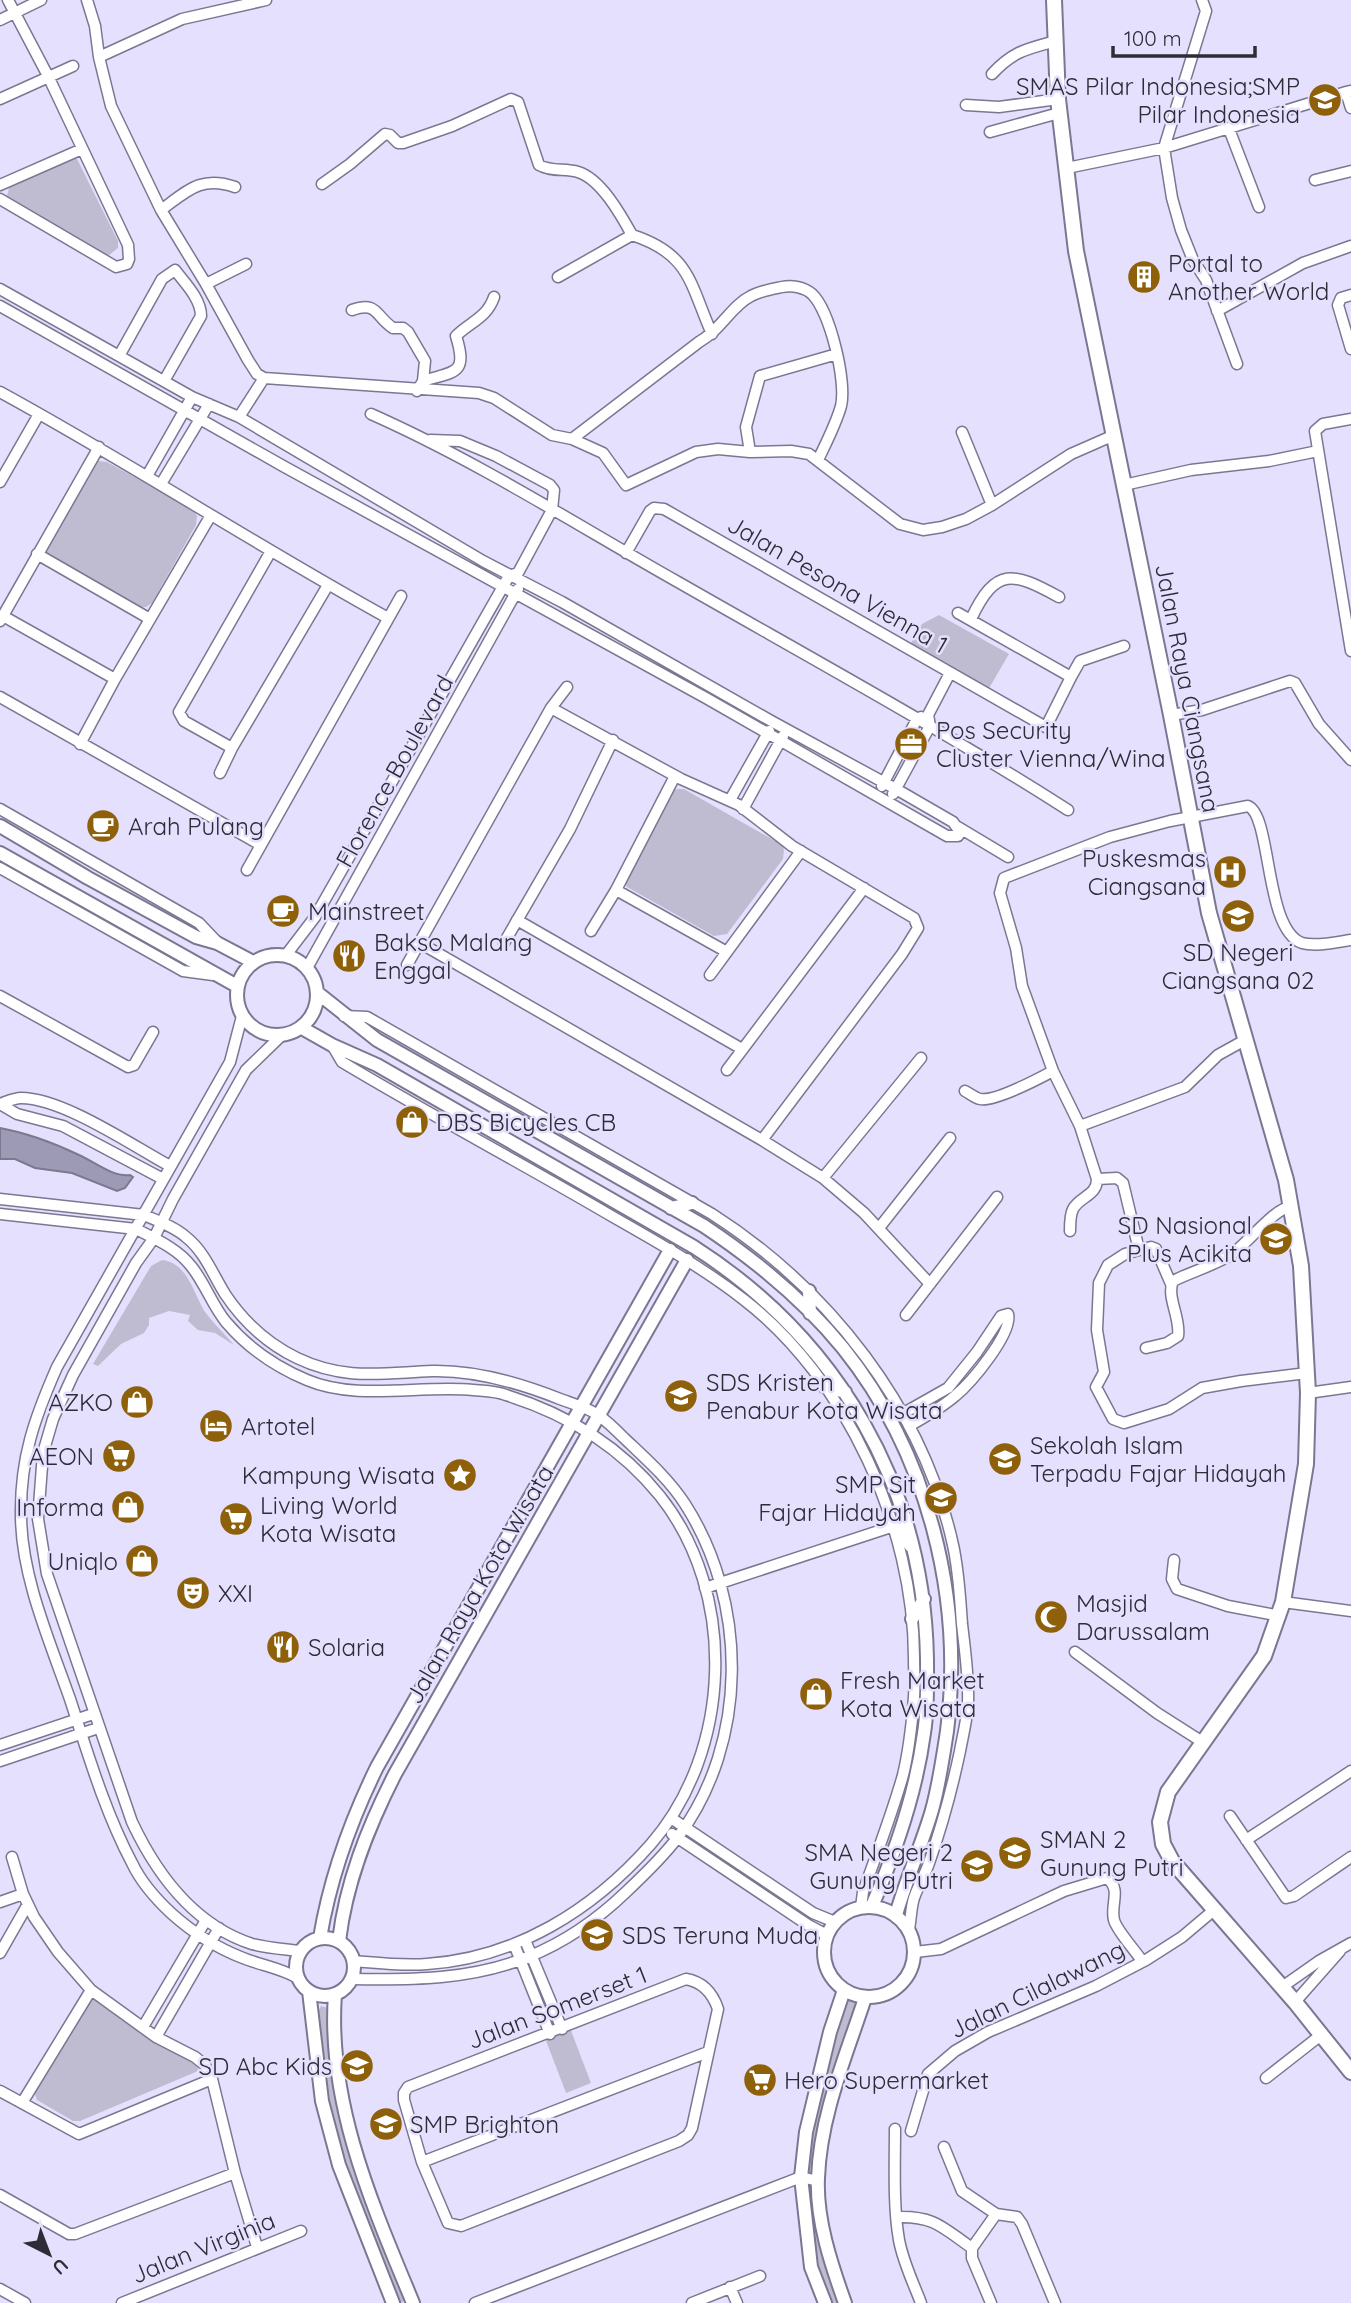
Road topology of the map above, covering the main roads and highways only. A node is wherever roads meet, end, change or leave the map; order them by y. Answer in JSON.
{"nodes":[{"id":1,"x":1054,"y":0,"type":"edge"},
{"id":2,"x":1351,"y":2072,"type":"edge"}],
"edges":[{"from":1,"to":2,"type":"main road","name":"Jalan Raya Ciangsana"}]}
